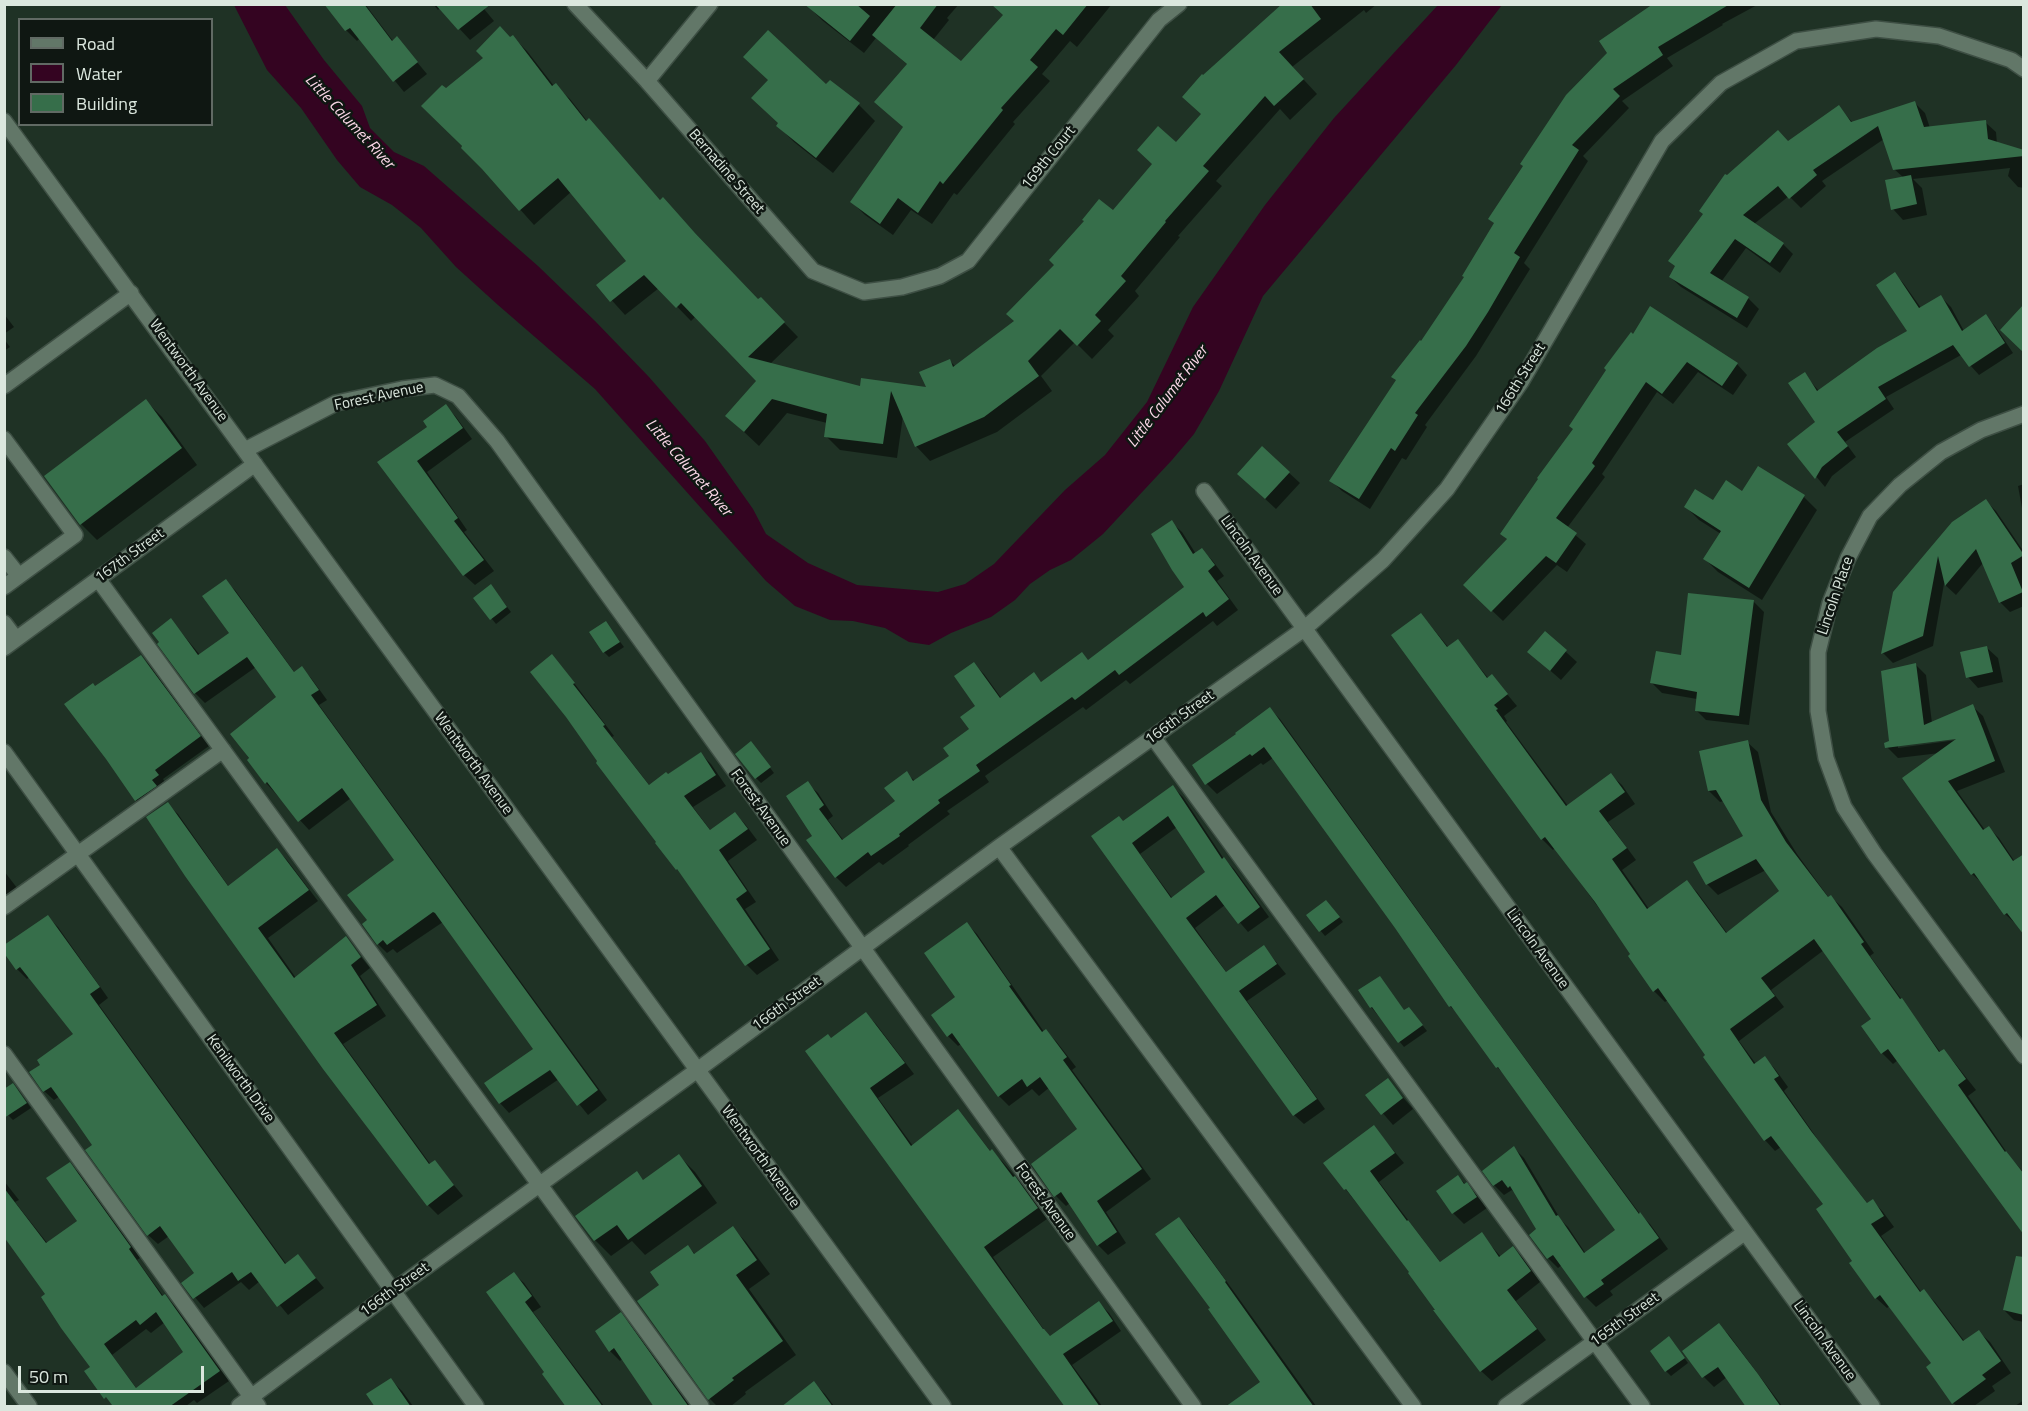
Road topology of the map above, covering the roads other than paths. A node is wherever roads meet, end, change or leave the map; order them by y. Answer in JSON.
{"nodes":[{"id":1,"x":575,"y":4,"type":"edge"},
{"id":2,"x":710,"y":4,"type":"edge"},
{"id":3,"x":1179,"y":4,"type":"edge"},
{"id":4,"x":2024,"y":69,"type":"edge"},
{"id":5,"x":647,"y":81,"type":"junction"},
{"id":6,"x":4,"y":121,"type":"edge"},
{"id":7,"x":902,"y":287,"type":"joint"},
{"id":8,"x":131,"y":293,"type":"junction"},
{"id":9,"x":4,"y":386,"type":"edge"},
{"id":10,"x":2024,"y":414,"type":"edge"},
{"id":11,"x":4,"y":439,"type":"edge"},
{"id":12,"x":245,"y":450,"type":"junction"},
{"id":13,"x":255,"y":464,"type":"junction"},
{"id":14,"x":1204,"y":491,"type":"dead end"},
{"id":15,"x":4,"y":557,"type":"edge"},
{"id":16,"x":19,"y":576,"type":"junction"},
{"id":17,"x":98,"y":579,"type":"junction"},
{"id":18,"x":4,"y":587,"type":"edge"},
{"id":19,"x":4,"y":623,"type":"edge"},
{"id":20,"x":1304,"y":629,"type":"junction"},
{"id":21,"x":10,"y":644,"type":"edge"},
{"id":22,"x":1153,"y":737,"type":"junction"},
{"id":23,"x":223,"y":750,"type":"junction"},
{"id":24,"x":4,"y":752,"type":"edge"},
{"id":25,"x":999,"y":847,"type":"junction"},
{"id":26,"x":78,"y":853,"type":"junction"},
{"id":27,"x":4,"y":907,"type":"edge"},
{"id":28,"x":862,"y":949,"type":"junction"},
{"id":29,"x":4,"y":1054,"type":"edge"},
{"id":30,"x":2024,"y":1056,"type":"edge"},
{"id":31,"x":696,"y":1071,"type":"junction"},
{"id":32,"x":541,"y":1184,"type":"junction"},
{"id":33,"x":1744,"y":1233,"type":"junction"},
{"id":34,"x":393,"y":1291,"type":"junction"},
{"id":35,"x":1594,"y":1343,"type":"junction"},
{"id":36,"x":4,"y":1372,"type":"edge"},
{"id":37,"x":249,"y":1403,"type":"edge"},
{"id":38,"x":29,"y":1407,"type":"edge"},
{"id":39,"x":476,"y":1407,"type":"edge"},
{"id":40,"x":701,"y":1407,"type":"edge"},
{"id":41,"x":943,"y":1407,"type":"edge"},
{"id":42,"x":1193,"y":1407,"type":"edge"},
{"id":43,"x":1413,"y":1407,"type":"edge"},
{"id":44,"x":1506,"y":1407,"type":"edge"},
{"id":45,"x":1642,"y":1407,"type":"edge"},
{"id":46,"x":1872,"y":1407,"type":"edge"}],
"edges":[{"from":1,"to":5,"type":"street","name":"Bernadine Street"},
{"from":2,"to":5,"type":"street"},
{"from":3,"to":7,"type":"street","name":"169th Court"},
{"from":4,"to":20,"type":"street","name":"166th Street"},
{"from":5,"to":7,"type":"street","name":"Bernadine Street"},
{"from":6,"to":8,"type":"street","name":"Wentworth Avenue"},
{"from":8,"to":9,"type":"street"},
{"from":8,"to":12,"type":"street","name":"Wentworth Avenue"},
{"from":10,"to":30,"type":"street","name":"Lincoln Place"},
{"from":11,"to":16,"type":"street"},
{"from":12,"to":13,"type":"street","name":"Wentworth Avenue"},
{"from":12,"to":28,"type":"street","name":"Forest Avenue"},
{"from":13,"to":17,"type":"street","name":"167th Street"},
{"from":13,"to":31,"type":"street","name":"Wentworth Avenue"},
{"from":14,"to":20,"type":"street","name":"Lincoln Avenue"},
{"from":15,"to":16,"type":"street"},
{"from":16,"to":18,"type":"street"},
{"from":17,"to":21,"type":"street","name":"167th Street"},
{"from":17,"to":23,"type":"street"},
{"from":19,"to":21,"type":"street"},
{"from":20,"to":22,"type":"street","name":"166th Street"},
{"from":20,"to":33,"type":"street","name":"Lincoln Avenue"},
{"from":22,"to":25,"type":"street","name":"166th Street"},
{"from":22,"to":35,"type":"street"},
{"from":23,"to":26,"type":"street"},
{"from":23,"to":32,"type":"street"},
{"from":24,"to":26,"type":"street","name":"Kenilworth Drive"},
{"from":25,"to":28,"type":"street","name":"166th Street"},
{"from":25,"to":43,"type":"street"},
{"from":26,"to":27,"type":"street"},
{"from":26,"to":34,"type":"street","name":"Kenilworth Drive"},
{"from":28,"to":31,"type":"street","name":"166th Street"},
{"from":28,"to":42,"type":"street","name":"Forest Avenue"},
{"from":29,"to":37,"type":"street"},
{"from":31,"to":32,"type":"street","name":"166th Street"},
{"from":31,"to":41,"type":"street","name":"Wentworth Avenue"},
{"from":32,"to":34,"type":"street","name":"166th Street"},
{"from":32,"to":40,"type":"street"},
{"from":33,"to":35,"type":"street","name":"165th Street"},
{"from":33,"to":46,"type":"street","name":"Lincoln Avenue"},
{"from":34,"to":37,"type":"street","name":"166th Street"},
{"from":34,"to":39,"type":"street","name":"Kenilworth Drive"},
{"from":35,"to":44,"type":"street","name":"165th Street"},
{"from":35,"to":45,"type":"street"},
{"from":36,"to":38,"type":"street"}]}
